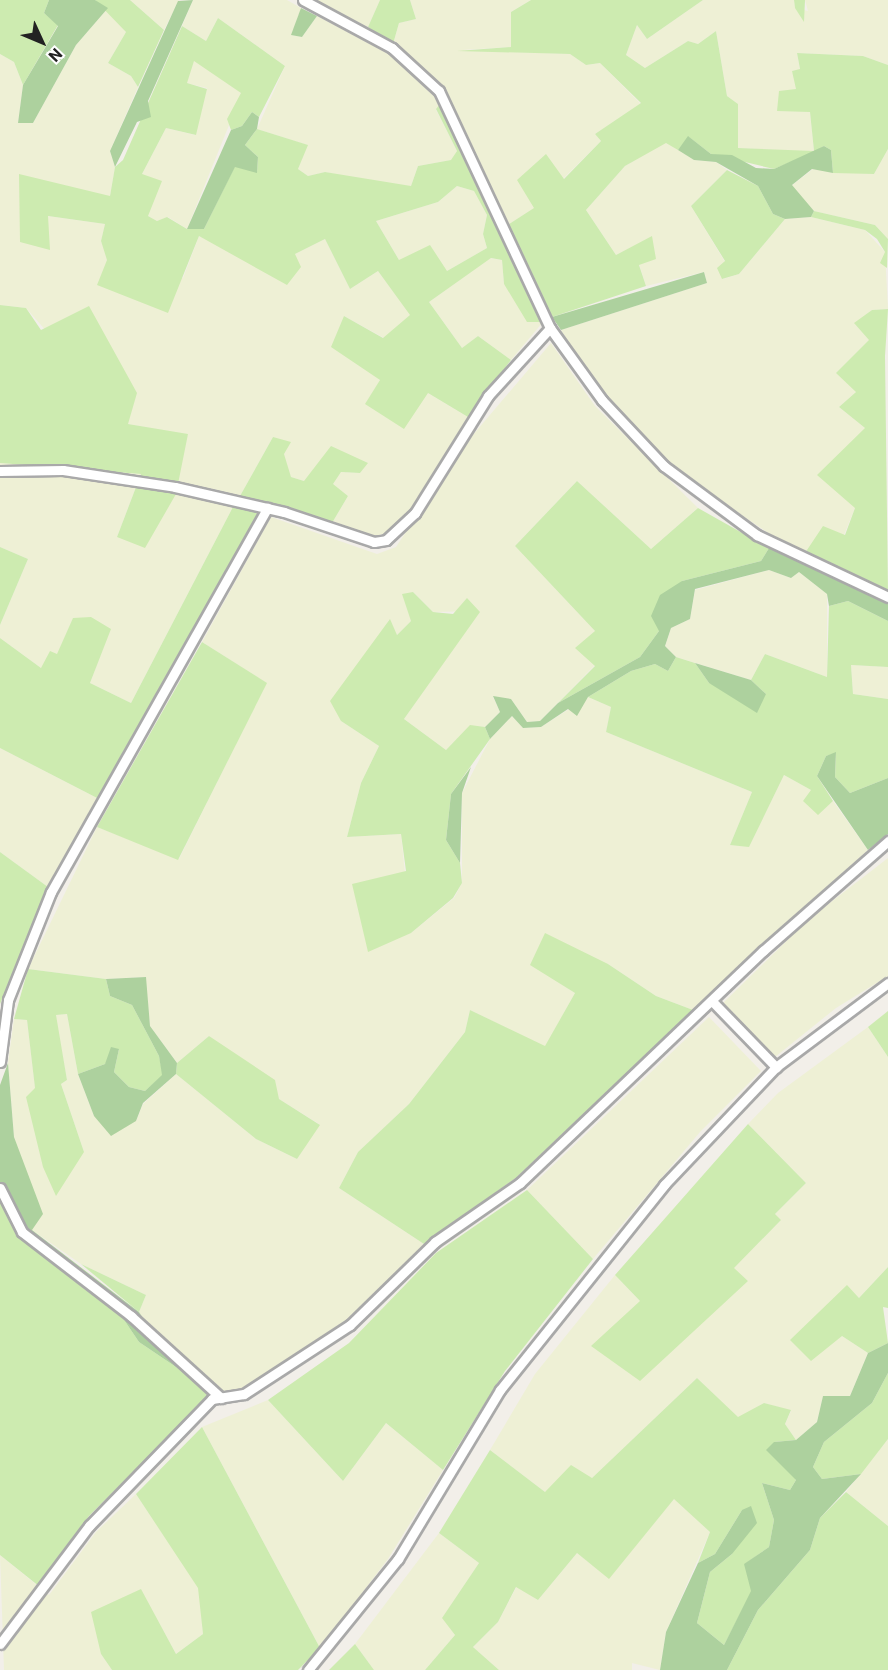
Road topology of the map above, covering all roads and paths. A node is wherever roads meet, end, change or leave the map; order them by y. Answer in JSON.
{"nodes":[{"id":1,"x":303,"y":0,"type":"edge"},
{"id":2,"x":550,"y":328,"type":"junction"},
{"id":3,"x":0,"y":471,"type":"edge"},
{"id":4,"x":267,"y":508,"type":"junction"},
{"id":5,"x":888,"y":597,"type":"edge"},
{"id":6,"x":888,"y":841,"type":"edge"},
{"id":7,"x":888,"y":983,"type":"edge"},
{"id":8,"x":713,"y":1002,"type":"junction"},
{"id":9,"x":0,"y":1062,"type":"edge"},
{"id":10,"x":776,"y":1067,"type":"junction"},
{"id":11,"x":0,"y":1188,"type":"edge"},
{"id":12,"x":221,"y":1398,"type":"junction"},
{"id":13,"x":0,"y":1644,"type":"edge"},
{"id":14,"x":308,"y":1670,"type":"edge"}],
"edges":[{"from":1,"to":2,"type":"street"},
{"from":2,"to":4,"type":"street"},
{"from":2,"to":5,"type":"street"},
{"from":3,"to":4,"type":"street"},
{"from":4,"to":9,"type":"street"},
{"from":6,"to":8,"type":"street"},
{"from":7,"to":10,"type":"street"},
{"from":8,"to":10,"type":"street"},
{"from":8,"to":12,"type":"street"},
{"from":10,"to":14,"type":"street"},
{"from":11,"to":12,"type":"street"},
{"from":12,"to":13,"type":"street"}]}
